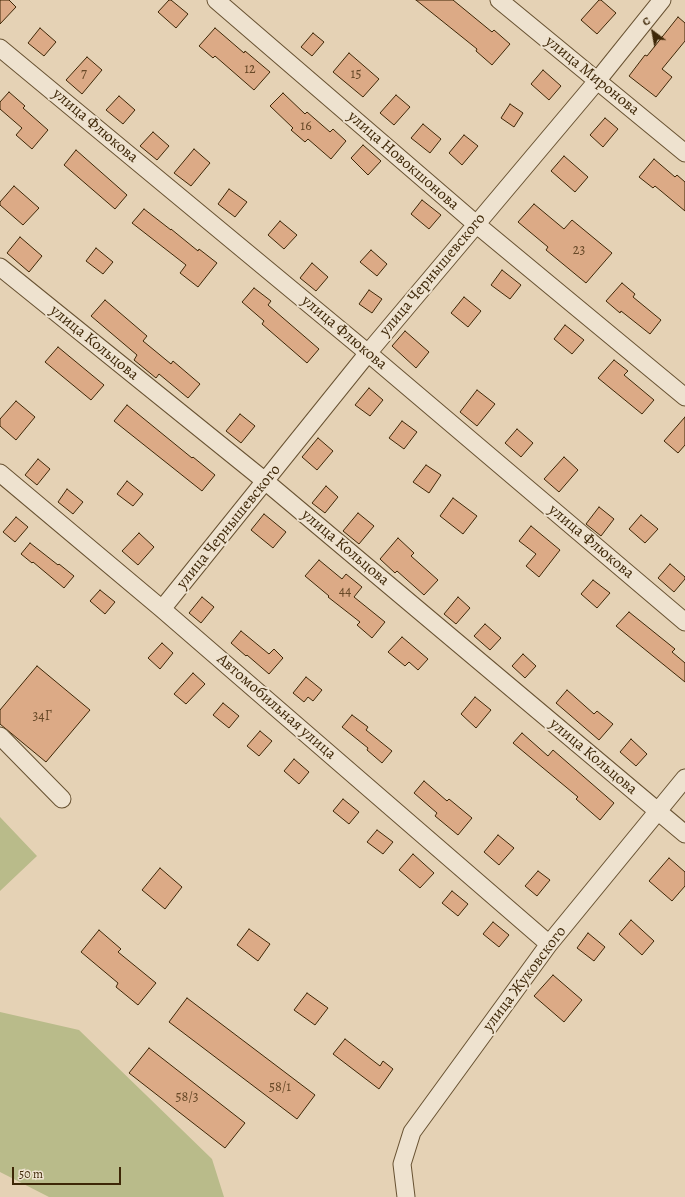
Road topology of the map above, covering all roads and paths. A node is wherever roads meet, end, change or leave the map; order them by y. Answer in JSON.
{"nodes":[{"id":1,"x":216,"y":0,"type":"edge"},
{"id":2,"x":499,"y":0,"type":"edge"},
{"id":3,"x":662,"y":0,"type":"edge"},
{"id":4,"x":0,"y":48,"type":"edge"},
{"id":5,"x":597,"y":81,"type":"junction"},
{"id":6,"x":685,"y":153,"type":"edge"},
{"id":7,"x":476,"y":224,"type":"junction"},
{"id":8,"x":0,"y":267,"type":"edge"},
{"id":9,"x":368,"y":353,"type":"junction"},
{"id":10,"x":685,"y":397,"type":"edge"},
{"id":11,"x":0,"y":473,"type":"edge"},
{"id":12,"x":265,"y":481,"type":"junction"},
{"id":13,"x":162,"y":609,"type":"junction"},
{"id":14,"x":685,"y":622,"type":"edge"},
{"id":15,"x":0,"y":736,"type":"edge"},
{"id":16,"x":685,"y":778,"type":"edge"},
{"id":17,"x":62,"y":799,"type":"dead end"},
{"id":18,"x":658,"y":812,"type":"junction"},
{"id":19,"x":685,"y":834,"type":"edge"},
{"id":20,"x":550,"y":944,"type":"junction"},
{"id":21,"x":406,"y":1197,"type":"edge"}],
"edges":[{"from":1,"to":7,"type":"street","name":"улица Новокшонова"},
{"from":2,"to":5,"type":"street","name":"улица Миронова"},
{"from":3,"to":5,"type":"street","name":"улица Чернышевского"},
{"from":4,"to":9,"type":"street","name":"улица Флюкова"},
{"from":5,"to":6,"type":"street","name":"улица Миронова"},
{"from":5,"to":7,"type":"street","name":"улица Чернышевского"},
{"from":7,"to":9,"type":"street","name":"улица Чернышевского"},
{"from":7,"to":10,"type":"street","name":"улица Новокшонова"},
{"from":8,"to":12,"type":"street","name":"улица Кольцова"},
{"from":9,"to":12,"type":"street","name":"улица Чернышевского"},
{"from":9,"to":14,"type":"street","name":"улица Флюкова"},
{"from":11,"to":13,"type":"street","name":"Автомобильная улица"},
{"from":12,"to":13,"type":"street","name":"улица Чернышевского"},
{"from":12,"to":18,"type":"street","name":"улица Кольцова"},
{"from":13,"to":20,"type":"street","name":"Автомобильная улица"},
{"from":15,"to":17,"type":"street"},
{"from":16,"to":18,"type":"street","name":"улица Жуковского"},
{"from":18,"to":19,"type":"street","name":"улица Кольцова"},
{"from":18,"to":20,"type":"street","name":"улица Жуковского"},
{"from":20,"to":21,"type":"street","name":"улица Жуковского"}]}
